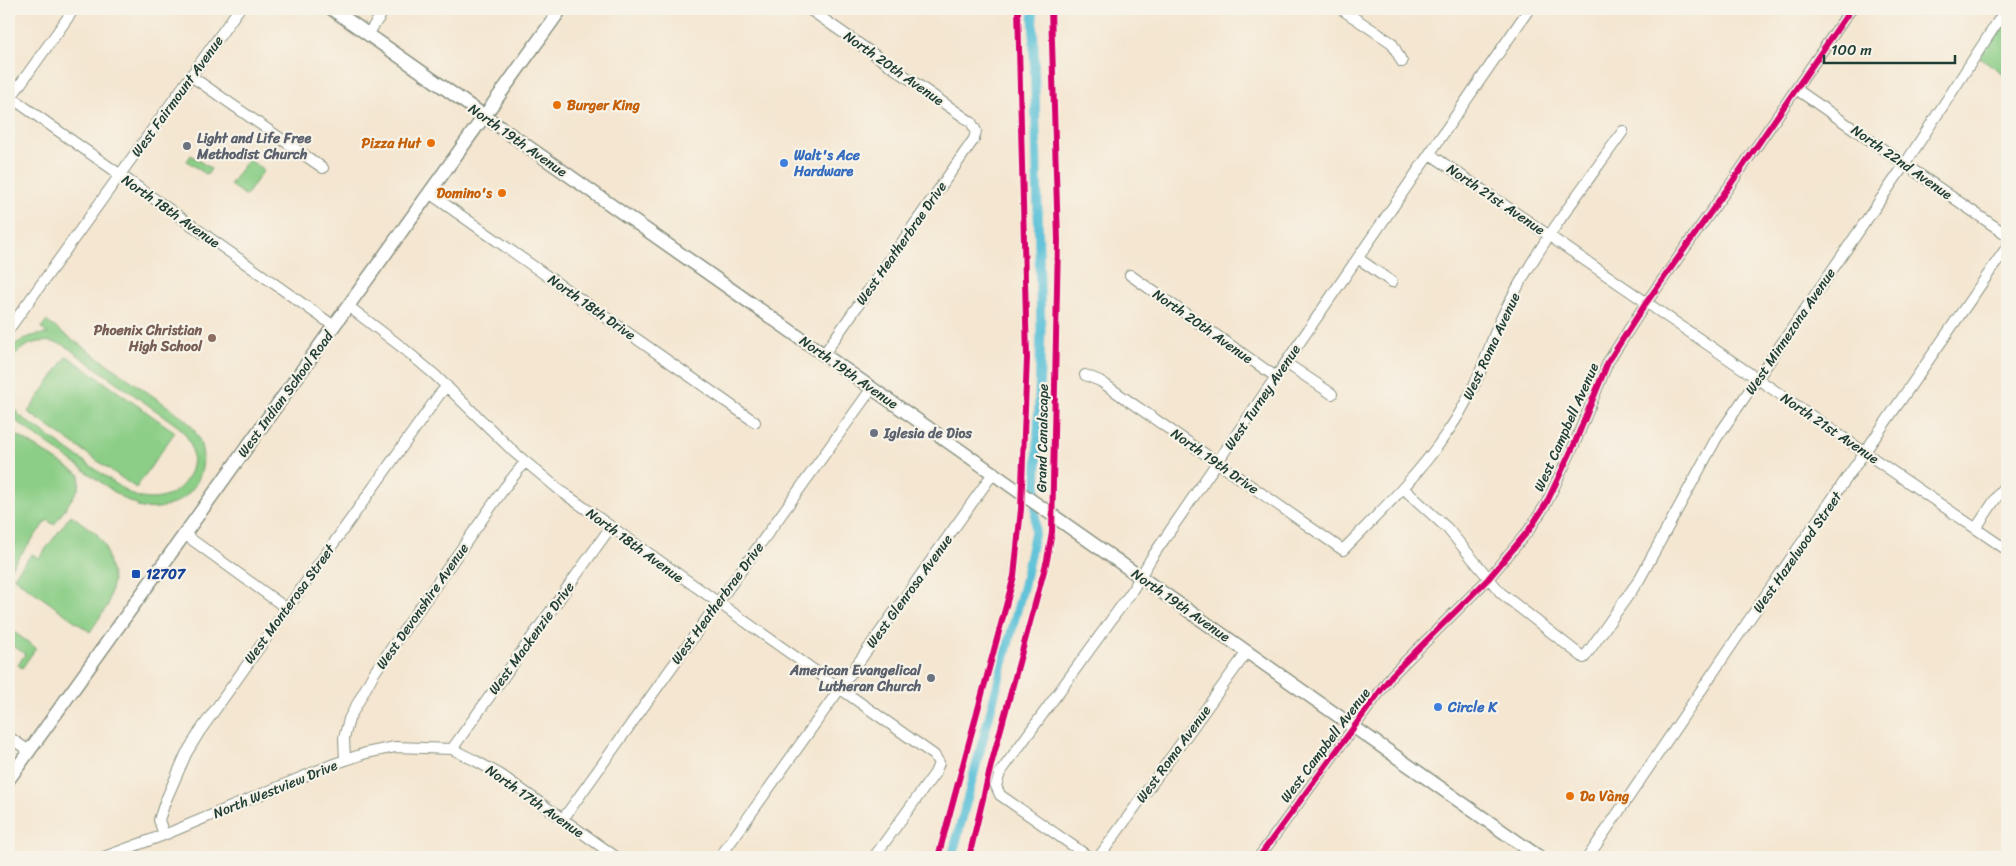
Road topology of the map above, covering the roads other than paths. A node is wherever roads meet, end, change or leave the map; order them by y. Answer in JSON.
{"nodes":[{"id":1,"x":74,"y":9,"type":"edge"},
{"id":2,"x":239,"y":9,"type":"edge"},
{"id":3,"x":332,"y":9,"type":"edge"},
{"id":4,"x":385,"y":9,"type":"edge"},
{"id":5,"x":561,"y":9,"type":"edge"},
{"id":6,"x":809,"y":9,"type":"edge"},
{"id":7,"x":1341,"y":9,"type":"edge"},
{"id":8,"x":1529,"y":9,"type":"edge"},
{"id":9,"x":1851,"y":9,"type":"edge"},
{"id":10,"x":2006,"y":9,"type":"edge"},
{"id":11,"x":368,"y":34,"type":"junction"},
{"id":12,"x":1402,"y":62,"type":"dead end"},
{"id":13,"x":191,"y":76,"type":"junction"},
{"id":14,"x":1796,"y":89,"type":"junction"},
{"id":15,"x":10,"y":98,"type":"edge"},
{"id":16,"x":485,"y":117,"type":"junction"},
{"id":17,"x":1623,"y":130,"type":"dead end"},
{"id":18,"x":976,"y":131,"type":"joint"},
{"id":19,"x":1430,"y":154,"type":"junction"},
{"id":20,"x":1905,"y":164,"type":"junction"},
{"id":21,"x":323,"y":168,"type":"dead end"},
{"id":22,"x":120,"y":175,"type":"junction"},
{"id":23,"x":429,"y":192,"type":"junction"},
{"id":24,"x":2007,"y":235,"type":"edge"},
{"id":25,"x":1550,"y":236,"type":"junction"},
{"id":26,"x":2007,"y":247,"type":"edge"},
{"id":27,"x":1359,"y":260,"type":"junction"},
{"id":28,"x":1130,"y":275,"type":"dead end"},
{"id":29,"x":1392,"y":282,"type":"dead end"},
{"id":30,"x":1646,"y":302,"type":"junction"},
{"id":31,"x":348,"y":306,"type":"junction"},
{"id":32,"x":334,"y":326,"type":"junction"},
{"id":33,"x":9,"y":329,"type":"edge"},
{"id":34,"x":824,"y":354,"type":"junction"},
{"id":35,"x":1286,"y":363,"type":"junction"},
{"id":36,"x":1085,"y":375,"type":"dead end"},
{"id":37,"x":1276,"y":377,"type":"junction"},
{"id":38,"x":1757,"y":379,"type":"junction"},
{"id":39,"x":448,"y":386,"type":"junction"},
{"id":40,"x":872,"y":388,"type":"junction"},
{"id":41,"x":1332,"y":394,"type":"dead end"},
{"id":42,"x":755,"y":422,"type":"dead end"},
{"id":43,"x":1866,"y":452,"type":"junction"},
{"id":44,"x":525,"y":462,"type":"junction"},
{"id":45,"x":1218,"y":463,"type":"junction"},
{"id":46,"x":994,"y":472,"type":"junction"},
{"id":47,"x":2007,"y":482,"type":"edge"},
{"id":48,"x":1403,"y":488,"type":"junction"},
{"id":49,"x":610,"y":528,"type":"junction"},
{"id":50,"x":1976,"y":528,"type":"junction"},
{"id":51,"x":184,"y":534,"type":"junction"},
{"id":52,"x":1343,"y":550,"type":"joint"},
{"id":53,"x":2007,"y":550,"type":"edge"},
{"id":54,"x":1141,"y":576,"type":"junction"},
{"id":55,"x":1488,"y":579,"type":"junction"},
{"id":56,"x":717,"y":604,"type":"junction"},
{"id":57,"x":286,"y":608,"type":"junction"},
{"id":58,"x":1247,"y":652,"type":"junction"},
{"id":59,"x":840,"y":689,"type":"junction"},
{"id":60,"x":1354,"y":727,"type":"junction"},
{"id":61,"x":9,"y":737,"type":"edge"},
{"id":62,"x":452,"y":749,"type":"junction"},
{"id":63,"x":29,"y":750,"type":"junction"},
{"id":64,"x":345,"y":760,"type":"junction"},
{"id":65,"x":9,"y":779,"type":"edge"},
{"id":66,"x":563,"y":819,"type":"junction"},
{"id":67,"x":164,"y":835,"type":"junction"},
{"id":68,"x":1263,"y":856,"type":"edge"},
{"id":69,"x":105,"y":857,"type":"edge"},
{"id":70,"x":616,"y":857,"type":"edge"},
{"id":71,"x":720,"y":857,"type":"edge"},
{"id":72,"x":874,"y":857,"type":"edge"},
{"id":73,"x":1089,"y":857,"type":"edge"},
{"id":74,"x":1099,"y":857,"type":"edge"},
{"id":75,"x":1538,"y":857,"type":"edge"},
{"id":76,"x":1588,"y":857,"type":"edge"}],
"edges":[{"from":1,"to":15,"type":"street"},
{"from":2,"to":13,"type":"street","name":"West Fairmount Avenue"},
{"from":3,"to":11,"type":"main road","name":"North 19th Avenue"},
{"from":4,"to":11,"type":"street"},
{"from":5,"to":16,"type":"main road","name":"West Indian School Road"},
{"from":6,"to":18,"type":"street","name":"North 20th Avenue"},
{"from":7,"to":12,"type":"street"},
{"from":8,"to":19,"type":"street","name":"West Turney Avenue"},
{"from":9,"to":14,"type":"street","name":"West Campbell Avenue"},
{"from":10,"to":20,"type":"street","name":"West Minnezona Avenue"},
{"from":11,"to":16,"type":"main road","name":"North 19th Avenue"},
{"from":13,"to":21,"type":"street"},
{"from":13,"to":22,"type":"street","name":"West Fairmount Avenue"},
{"from":14,"to":20,"type":"street","name":"North 22nd Avenue"},
{"from":14,"to":30,"type":"street","name":"West Campbell Avenue"},
{"from":15,"to":22,"type":"street","name":"North 18th Avenue"},
{"from":16,"to":23,"type":"main road","name":"West Indian School Road"},
{"from":16,"to":34,"type":"main road","name":"North 19th Avenue"},
{"from":17,"to":25,"type":"street","name":"West Roma Avenue"},
{"from":18,"to":34,"type":"street","name":"West Heatherbrae Drive"},
{"from":19,"to":25,"type":"street","name":"North 21st Avenue"},
{"from":19,"to":27,"type":"street","name":"West Turney Avenue"},
{"from":20,"to":24,"type":"street","name":"North 22nd Avenue"},
{"from":20,"to":38,"type":"street","name":"West Minnezona Avenue"},
{"from":22,"to":32,"type":"street","name":"North 18th Avenue"},
{"from":22,"to":33,"type":"street","name":"West Fairmount Avenue"},
{"from":23,"to":31,"type":"main road","name":"West Indian School Road"},
{"from":23,"to":42,"type":"street","name":"North 18th Drive"},
{"from":25,"to":30,"type":"street","name":"North 21st Avenue"},
{"from":25,"to":48,"type":"street","name":"West Roma Avenue"},
{"from":26,"to":43,"type":"street","name":"West Hazelwood Street"},
{"from":27,"to":29,"type":"street"},
{"from":27,"to":35,"type":"street","name":"West Turney Avenue"},
{"from":28,"to":37,"type":"street","name":"North 20th Avenue"},
{"from":30,"to":38,"type":"street","name":"North 21st Avenue"},
{"from":30,"to":55,"type":"street","name":"West Campbell Avenue"},
{"from":31,"to":32,"type":"main road","name":"West Indian School Road"},
{"from":31,"to":39,"type":"street","name":"North 18th Avenue"},
{"from":32,"to":51,"type":"main road","name":"West Indian School Road"},
{"from":34,"to":40,"type":"main road","name":"North 19th Avenue"},
{"from":35,"to":37,"type":"street","name":"West Turney Avenue"},
{"from":35,"to":41,"type":"street"},
{"from":36,"to":45,"type":"street","name":"North 19th Drive"},
{"from":37,"to":45,"type":"street","name":"West Turney Avenue"},
{"from":38,"to":43,"type":"street","name":"North 21st Avenue"},
{"from":38,"to":55,"type":"street","name":"West Minnezona Avenue"},
{"from":39,"to":44,"type":"street","name":"North 18th Avenue"},
{"from":39,"to":57,"type":"street","name":"West Monterosa Street"},
{"from":40,"to":46,"type":"main road","name":"North 19th Avenue"},
{"from":40,"to":56,"type":"street","name":"West Heatherbrae Drive"},
{"from":43,"to":50,"type":"street","name":"North 21st Avenue"},
{"from":43,"to":76,"type":"street","name":"West Hazelwood Street"},
{"from":44,"to":49,"type":"street","name":"North 18th Avenue"},
{"from":44,"to":64,"type":"street","name":"West Devonshire Avenue"},
{"from":45,"to":52,"type":"street","name":"North 19th Drive"},
{"from":45,"to":54,"type":"street","name":"West Turney Avenue"},
{"from":46,"to":54,"type":"main road","name":"North 19th Avenue"},
{"from":46,"to":59,"type":"street","name":"West Glenrosa Avenue"},
{"from":47,"to":50,"type":"street"},
{"from":48,"to":52,"type":"street","name":"West Roma Avenue"},
{"from":48,"to":55,"type":"street"},
{"from":49,"to":56,"type":"street","name":"North 18th Avenue"},
{"from":49,"to":62,"type":"street","name":"West Mackenzie Drive"},
{"from":50,"to":53,"type":"street","name":"North 21st Avenue"},
{"from":51,"to":57,"type":"street"},
{"from":51,"to":63,"type":"main road","name":"West Indian School Road"},
{"from":54,"to":58,"type":"main road","name":"North 19th Avenue"},
{"from":54,"to":73,"type":"street","name":"West Turney Avenue"},
{"from":55,"to":60,"type":"street","name":"West Campbell Avenue"},
{"from":56,"to":59,"type":"street","name":"North 18th Avenue"},
{"from":56,"to":66,"type":"street","name":"West Heatherbrae Drive"},
{"from":57,"to":67,"type":"street","name":"West Monterosa Street"},
{"from":58,"to":60,"type":"main road","name":"North 19th Avenue"},
{"from":58,"to":74,"type":"street","name":"West Roma Avenue"},
{"from":59,"to":71,"type":"street","name":"West Glenrosa Avenue"},
{"from":59,"to":72,"type":"street","name":"North 18th Avenue"},
{"from":60,"to":68,"type":"street","name":"West Campbell Avenue"},
{"from":60,"to":75,"type":"main road","name":"North 19th Avenue"},
{"from":61,"to":63,"type":"street"},
{"from":62,"to":64,"type":"street","name":"North Westview Drive"},
{"from":62,"to":66,"type":"street","name":"North 17th Avenue"},
{"from":63,"to":65,"type":"main road","name":"West Indian School Road"},
{"from":64,"to":67,"type":"street","name":"North Westview Drive"},
{"from":66,"to":70,"type":"street","name":"North 17th Avenue"},
{"from":67,"to":69,"type":"street","name":"North Westview Drive"}]}
